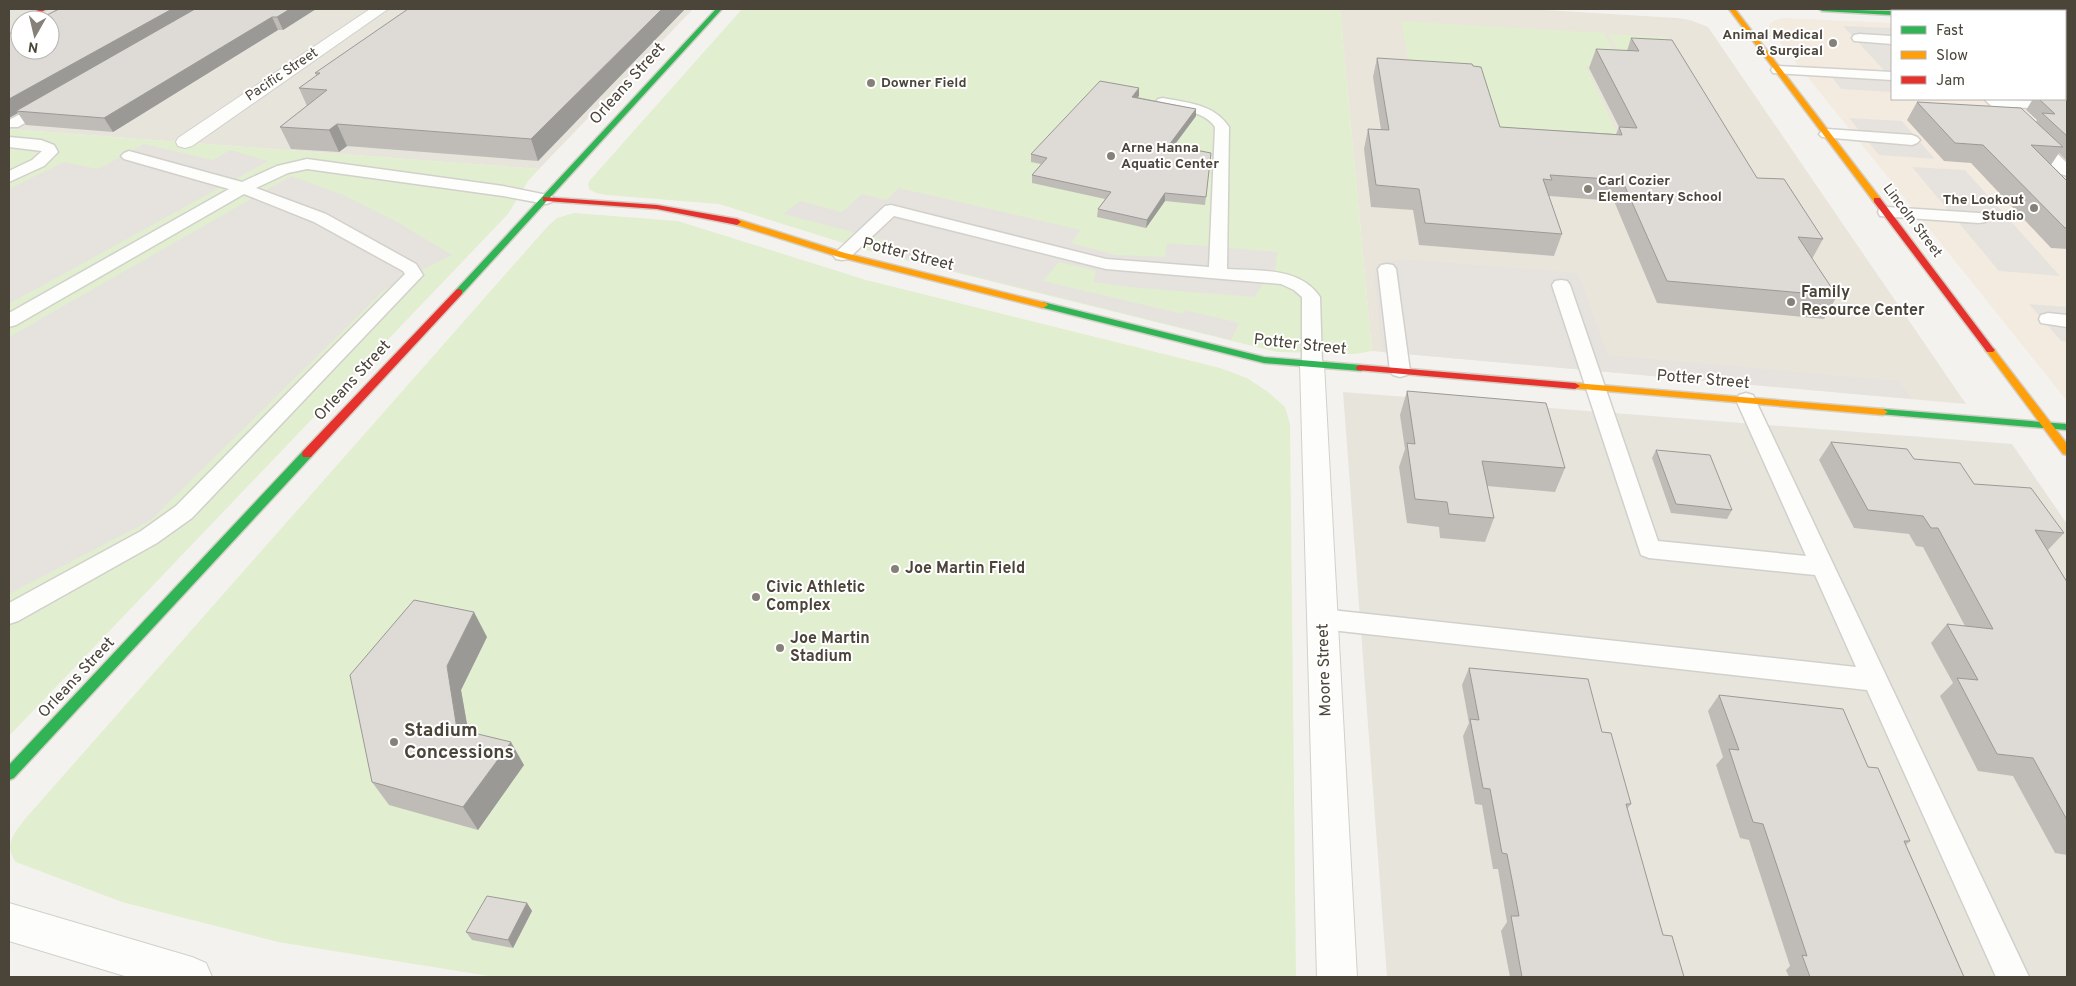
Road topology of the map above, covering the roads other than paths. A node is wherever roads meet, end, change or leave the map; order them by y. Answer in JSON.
{"nodes":[{"id":1,"x":380,"y":9,"type":"edge"},
{"id":2,"x":719,"y":9,"type":"edge"},
{"id":3,"x":1732,"y":9,"type":"edge"},
{"id":4,"x":1822,"y":9,"type":"edge"},
{"id":5,"x":1891,"y":13,"type":"edge"},
{"id":6,"x":1859,"y":38,"type":"dead end"},
{"id":7,"x":1891,"y":40,"type":"edge"},
{"id":8,"x":1778,"y":70,"type":"junction"},
{"id":9,"x":1891,"y":76,"type":"edge"},
{"id":10,"x":63,"y":95,"type":"edge"},
{"id":11,"x":1993,"y":100,"type":"edge"},
{"id":12,"x":1163,"y":102,"type":"edge"},
{"id":13,"x":2067,"y":106,"type":"edge"},
{"id":14,"x":13,"y":124,"type":"dead end"},
{"id":15,"x":1827,"y":134,"type":"junction"},
{"id":16,"x":1912,"y":140,"type":"dead end"},
{"id":17,"x":9,"y":142,"type":"edge"},
{"id":18,"x":184,"y":142,"type":"dead end"},
{"id":19,"x":129,"y":156,"type":"dead end"},
{"id":20,"x":2067,"y":171,"type":"edge"},
{"id":21,"x":9,"y":177,"type":"edge"},
{"id":22,"x":243,"y":188,"type":"junction"},
{"id":23,"x":546,"y":199,"type":"junction"},
{"id":24,"x":1886,"y":212,"type":"junction"},
{"id":25,"x":1979,"y":218,"type":"dead end"},
{"id":26,"x":842,"y":255,"type":"junction"},
{"id":27,"x":1387,"y":269,"type":"dead end"},
{"id":28,"x":1218,"y":273,"type":"junction"},
{"id":29,"x":1562,"y":285,"type":"dead end"},
{"id":30,"x":2048,"y":319,"type":"dead end"},
{"id":31,"x":9,"y":321,"type":"edge"},
{"id":32,"x":2067,"y":321,"type":"edge"},
{"id":33,"x":1312,"y":364,"type":"junction"},
{"id":34,"x":1400,"y":371,"type":"junction"},
{"id":35,"x":1596,"y":387,"type":"junction"},
{"id":36,"x":1746,"y":400,"type":"junction"},
{"id":37,"x":2048,"y":425,"type":"junction"},
{"id":38,"x":2067,"y":427,"type":"edge"},
{"id":39,"x":2067,"y":451,"type":"edge"},
{"id":40,"x":1824,"y":568,"type":"junction"},
{"id":41,"x":9,"y":614,"type":"edge"},
{"id":42,"x":1322,"y":619,"type":"junction"},
{"id":43,"x":1875,"y":680,"type":"junction"},
{"id":44,"x":9,"y":774,"type":"edge"},
{"id":45,"x":9,"y":922,"type":"edge"},
{"id":46,"x":192,"y":977,"type":"edge"},
{"id":47,"x":1337,"y":977,"type":"edge"},
{"id":48,"x":2013,"y":977,"type":"edge"}],
"edges":[{"from":1,"to":18,"type":"street","name":"Pacific Street"},
{"from":2,"to":23,"type":"street","name":"Orleans Street"},
{"from":3,"to":8,"type":"street","name":"Lincoln Street"},
{"from":4,"to":5,"type":"street"},
{"from":6,"to":7,"type":"lane"},
{"from":8,"to":9,"type":"lane"},
{"from":8,"to":15,"type":"street","name":"Lincoln Street"},
{"from":10,"to":14,"type":"lane"},
{"from":11,"to":13,"type":"lane"},
{"from":11,"to":20,"type":"lane"},
{"from":12,"to":28,"type":"lane"},
{"from":15,"to":16,"type":"lane"},
{"from":15,"to":24,"type":"street","name":"Lincoln Street"},
{"from":17,"to":21,"type":"lane"},
{"from":19,"to":22,"type":"lane"},
{"from":22,"to":23,"type":"lane"},
{"from":22,"to":31,"type":"lane"},
{"from":22,"to":41,"type":"lane"},
{"from":23,"to":26,"type":"street","name":"Potter Street"},
{"from":23,"to":44,"type":"street","name":"Orleans Street"},
{"from":24,"to":25,"type":"lane"},
{"from":24,"to":37,"type":"street","name":"Lincoln Street"},
{"from":26,"to":28,"type":"lane"},
{"from":26,"to":33,"type":"street","name":"Potter Street"},
{"from":27,"to":34,"type":"lane"},
{"from":28,"to":33,"type":"lane"},
{"from":29,"to":35,"type":"lane"},
{"from":30,"to":32,"type":"lane"},
{"from":33,"to":34,"type":"street","name":"Potter Street"},
{"from":33,"to":42,"type":"street","name":"Moore Street"},
{"from":34,"to":35,"type":"street","name":"Potter Street"},
{"from":35,"to":36,"type":"street","name":"Potter Street"},
{"from":35,"to":40,"type":"lane"},
{"from":36,"to":37,"type":"street","name":"Potter Street"},
{"from":36,"to":40,"type":"lane"},
{"from":37,"to":38,"type":"street","name":"Potter Street"},
{"from":37,"to":39,"type":"street","name":"Lincoln Street"},
{"from":40,"to":43,"type":"lane"},
{"from":42,"to":43,"type":"lane"},
{"from":42,"to":47,"type":"street","name":"Moore Street"},
{"from":43,"to":48,"type":"lane"},
{"from":45,"to":46,"type":"street"}]}
